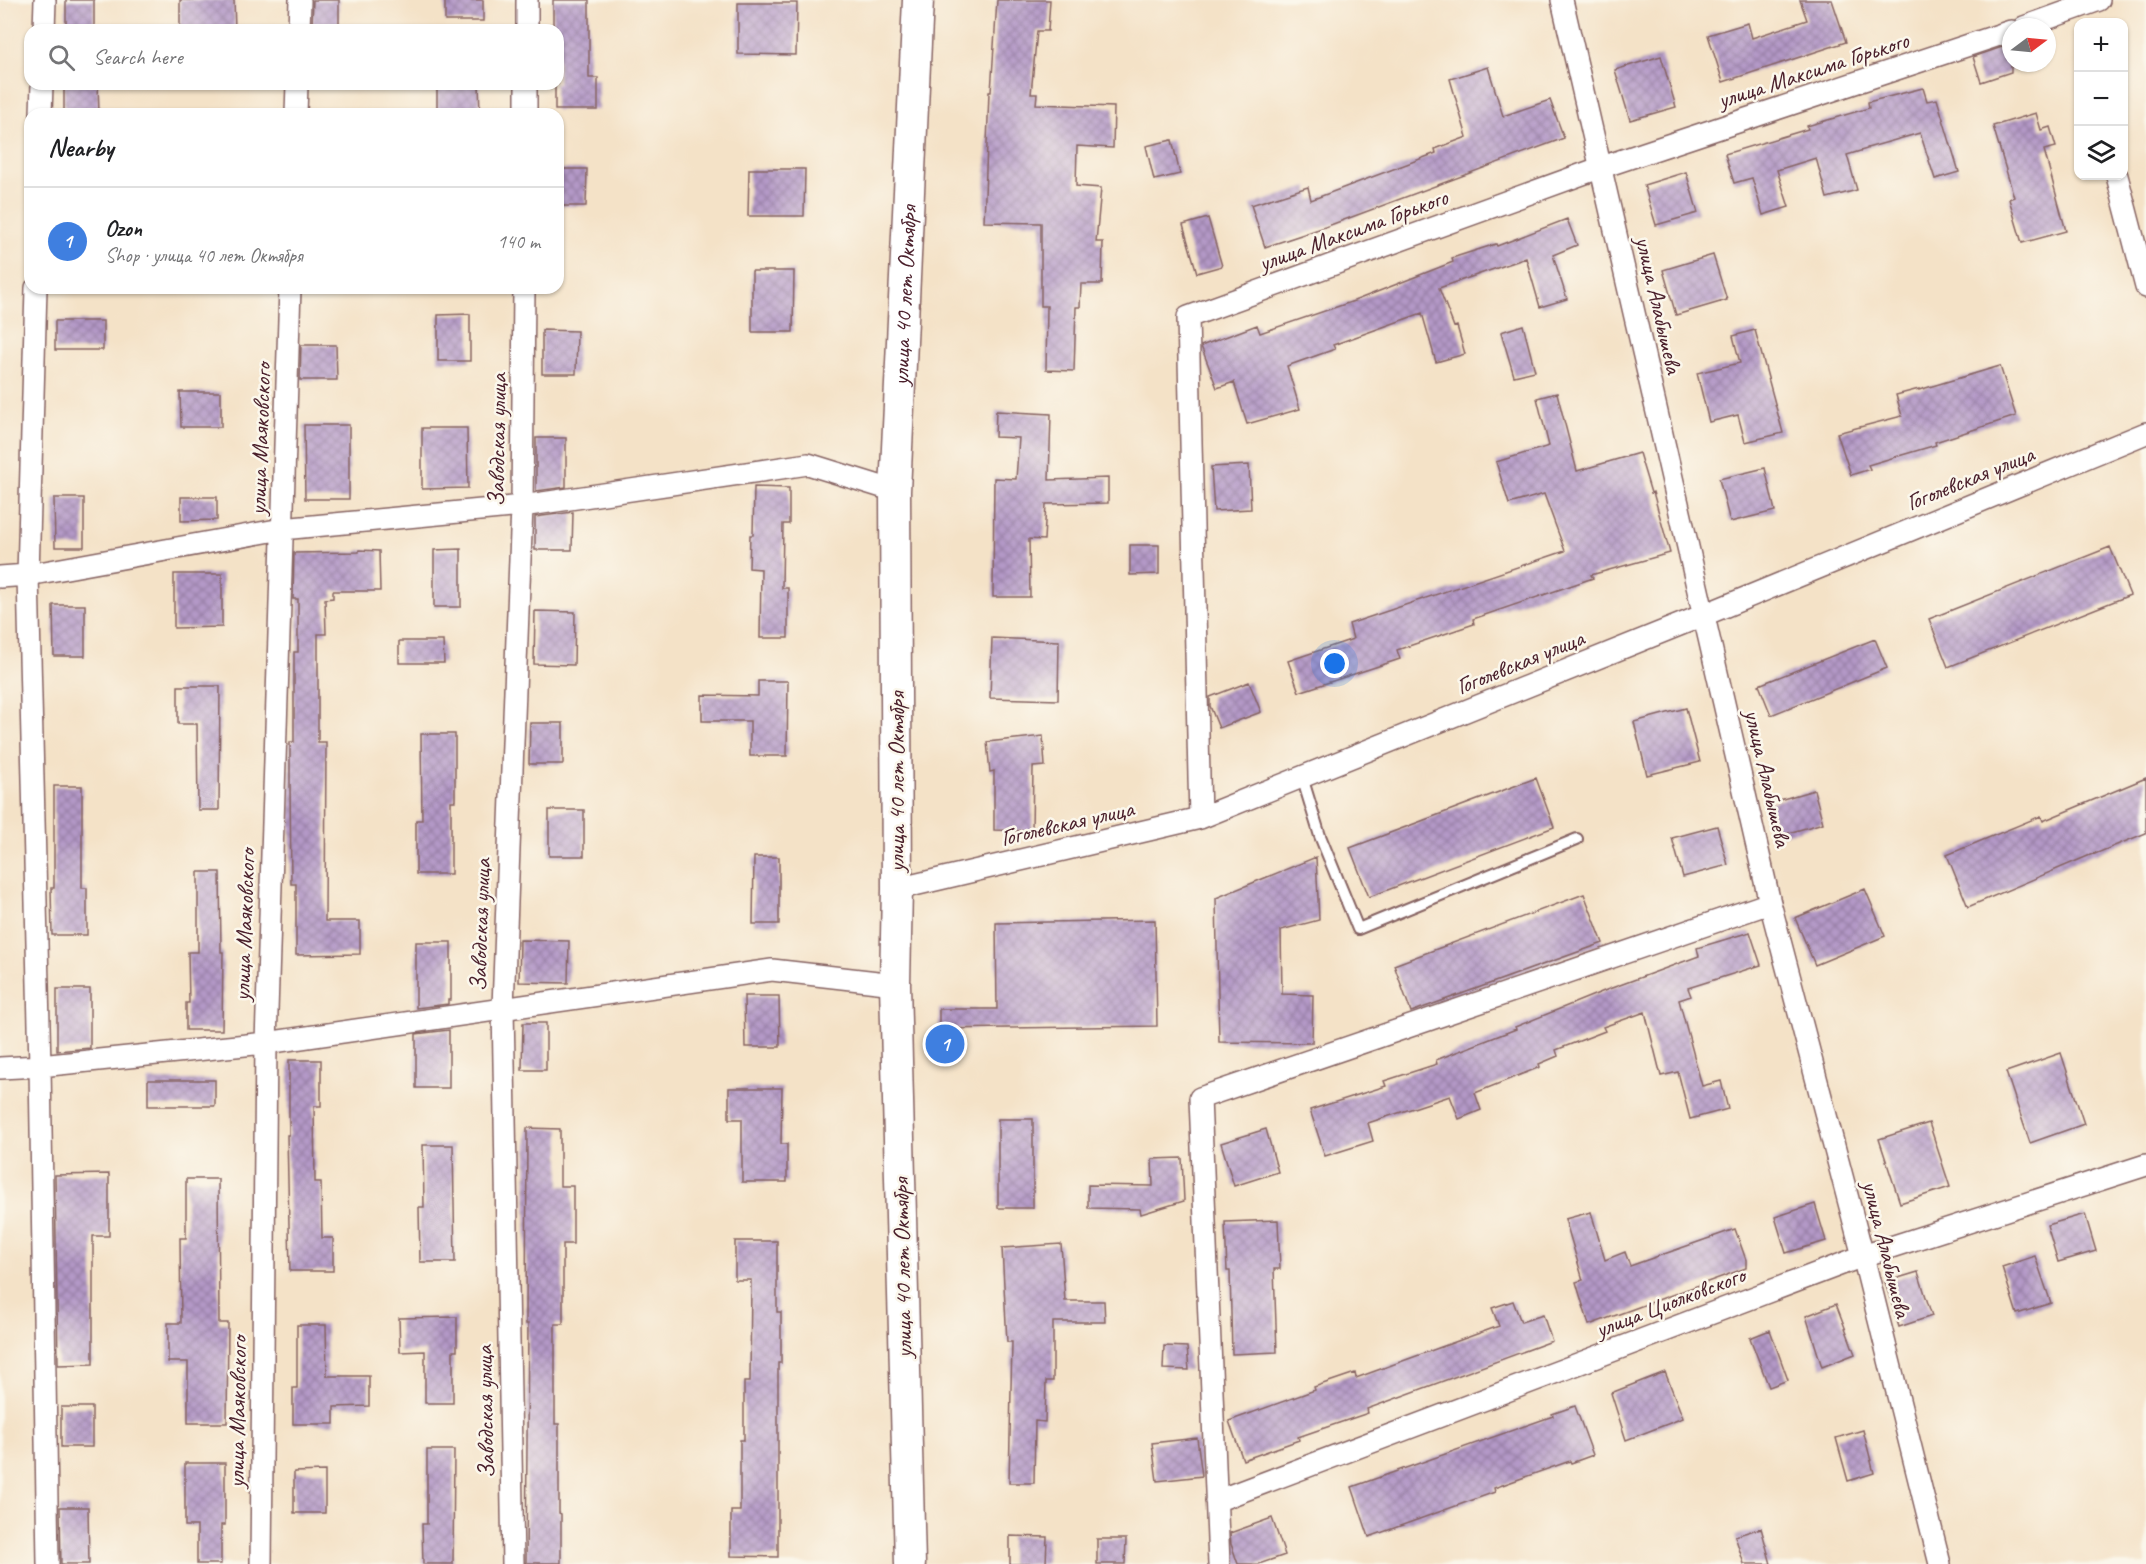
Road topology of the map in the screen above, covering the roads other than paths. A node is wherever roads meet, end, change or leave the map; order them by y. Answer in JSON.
{"nodes":[{"id":1,"x":45,"y":0,"type":"edge"},
{"id":2,"x":300,"y":0,"type":"edge"},
{"id":3,"x":527,"y":0,"type":"edge"},
{"id":4,"x":918,"y":0,"type":"edge"},
{"id":5,"x":1562,"y":0,"type":"edge"},
{"id":6,"x":2099,"y":0,"type":"edge"},
{"id":7,"x":2075,"y":11,"type":"edge"},
{"id":8,"x":2053,"y":18,"type":"edge"},
{"id":9,"x":44,"y":24,"type":"edge"},
{"id":10,"x":299,"y":24,"type":"edge"},
{"id":11,"x":527,"y":24,"type":"edge"},
{"id":12,"x":2002,"y":34,"type":"edge"},
{"id":13,"x":42,"y":90,"type":"edge"},
{"id":14,"x":297,"y":90,"type":"edge"},
{"id":15,"x":526,"y":90,"type":"edge"},
{"id":16,"x":42,"y":108,"type":"edge"},
{"id":17,"x":296,"y":108,"type":"edge"},
{"id":18,"x":526,"y":108,"type":"edge"},
{"id":19,"x":1602,"y":167,"type":"junction"},
{"id":20,"x":2119,"y":180,"type":"edge"},
{"id":21,"x":2146,"y":287,"type":"edge"},
{"id":22,"x":36,"y":294,"type":"edge"},
{"id":23,"x":290,"y":294,"type":"edge"},
{"id":24,"x":524,"y":294,"type":"edge"},
{"id":25,"x":2146,"y":433,"type":"edge"},
{"id":26,"x":895,"y":491,"type":"junction"},
{"id":27,"x":522,"y":506,"type":"junction"},
{"id":28,"x":282,"y":530,"type":"junction"},
{"id":29,"x":28,"y":575,"type":"junction"},
{"id":30,"x":0,"y":577,"type":"edge"},
{"id":31,"x":1704,"y":615,"type":"junction"},
{"id":32,"x":1302,"y":777,"type":"junction"},
{"id":33,"x":1200,"y":818,"type":"junction"},
{"id":34,"x":1577,"y":839,"type":"dead end"},
{"id":35,"x":897,"y":889,"type":"junction"},
{"id":36,"x":1770,"y":903,"type":"junction"},
{"id":37,"x":895,"y":984,"type":"junction"},
{"id":38,"x":503,"y":1007,"type":"junction"},
{"id":39,"x":266,"y":1042,"type":"junction"},
{"id":40,"x":40,"y":1066,"type":"junction"},
{"id":41,"x":0,"y":1068,"type":"edge"},
{"id":42,"x":2146,"y":1166,"type":"edge"},
{"id":43,"x":1863,"y":1257,"type":"junction"},
{"id":44,"x":1216,"y":1501,"type":"junction"},
{"id":45,"x":48,"y":1564,"type":"edge"},
{"id":46,"x":261,"y":1564,"type":"edge"},
{"id":47,"x":513,"y":1564,"type":"edge"},
{"id":48,"x":910,"y":1564,"type":"edge"},
{"id":49,"x":1219,"y":1564,"type":"edge"},
{"id":50,"x":1940,"y":1564,"type":"edge"}],
"edges":[{"from":1,"to":9,"type":"street"},
{"from":2,"to":10,"type":"street"},
{"from":3,"to":11,"type":"street"},
{"from":4,"to":26,"type":"street","name":"улица 40 лет Октября"},
{"from":5,"to":19,"type":"street","name":"улица Алабышева"},
{"from":6,"to":7,"type":"street"},
{"from":7,"to":8,"type":"street"},
{"from":12,"to":19,"type":"street","name":"улица Максима Горького"},
{"from":13,"to":16,"type":"street"},
{"from":14,"to":17,"type":"street"},
{"from":15,"to":18,"type":"street"},
{"from":19,"to":31,"type":"street","name":"улица Алабышева"},
{"from":19,"to":33,"type":"street","name":"улица Максима Горького"},
{"from":20,"to":21,"type":"street"},
{"from":22,"to":29,"type":"street"},
{"from":23,"to":28,"type":"street","name":"улица Маяковского"},
{"from":24,"to":27,"type":"street","name":"Заводская улица"},
{"from":25,"to":31,"type":"street","name":"Гоголевская улица"},
{"from":26,"to":27,"type":"street"},
{"from":26,"to":35,"type":"street","name":"улица 40 лет Октября"},
{"from":27,"to":28,"type":"street"},
{"from":27,"to":38,"type":"street","name":"Заводская улица"},
{"from":28,"to":29,"type":"street"},
{"from":28,"to":39,"type":"street","name":"улица Маяковского"},
{"from":29,"to":30,"type":"street"},
{"from":29,"to":40,"type":"street"},
{"from":31,"to":32,"type":"street","name":"Гоголевская улица"},
{"from":31,"to":36,"type":"street","name":"улица Алабышева"},
{"from":32,"to":33,"type":"street","name":"Гоголевская улица"},
{"from":32,"to":34,"type":"lane"},
{"from":33,"to":35,"type":"street","name":"Гоголевская улица"},
{"from":35,"to":37,"type":"street","name":"улица 40 лет Октября"},
{"from":36,"to":43,"type":"street","name":"улица Алабышева"},
{"from":36,"to":44,"type":"street"},
{"from":37,"to":38,"type":"street"},
{"from":37,"to":48,"type":"street","name":"улица 40 лет Октября"},
{"from":38,"to":39,"type":"street"},
{"from":38,"to":47,"type":"street","name":"Заводская улица"},
{"from":39,"to":40,"type":"street"},
{"from":39,"to":46,"type":"street","name":"улица Маяковского"},
{"from":40,"to":41,"type":"street"},
{"from":40,"to":45,"type":"street"},
{"from":42,"to":43,"type":"street","name":"улица Циолковского"},
{"from":43,"to":44,"type":"street","name":"улица Циолковского"},
{"from":43,"to":50,"type":"street","name":"улица Алабышева"},
{"from":44,"to":49,"type":"street"}]}
